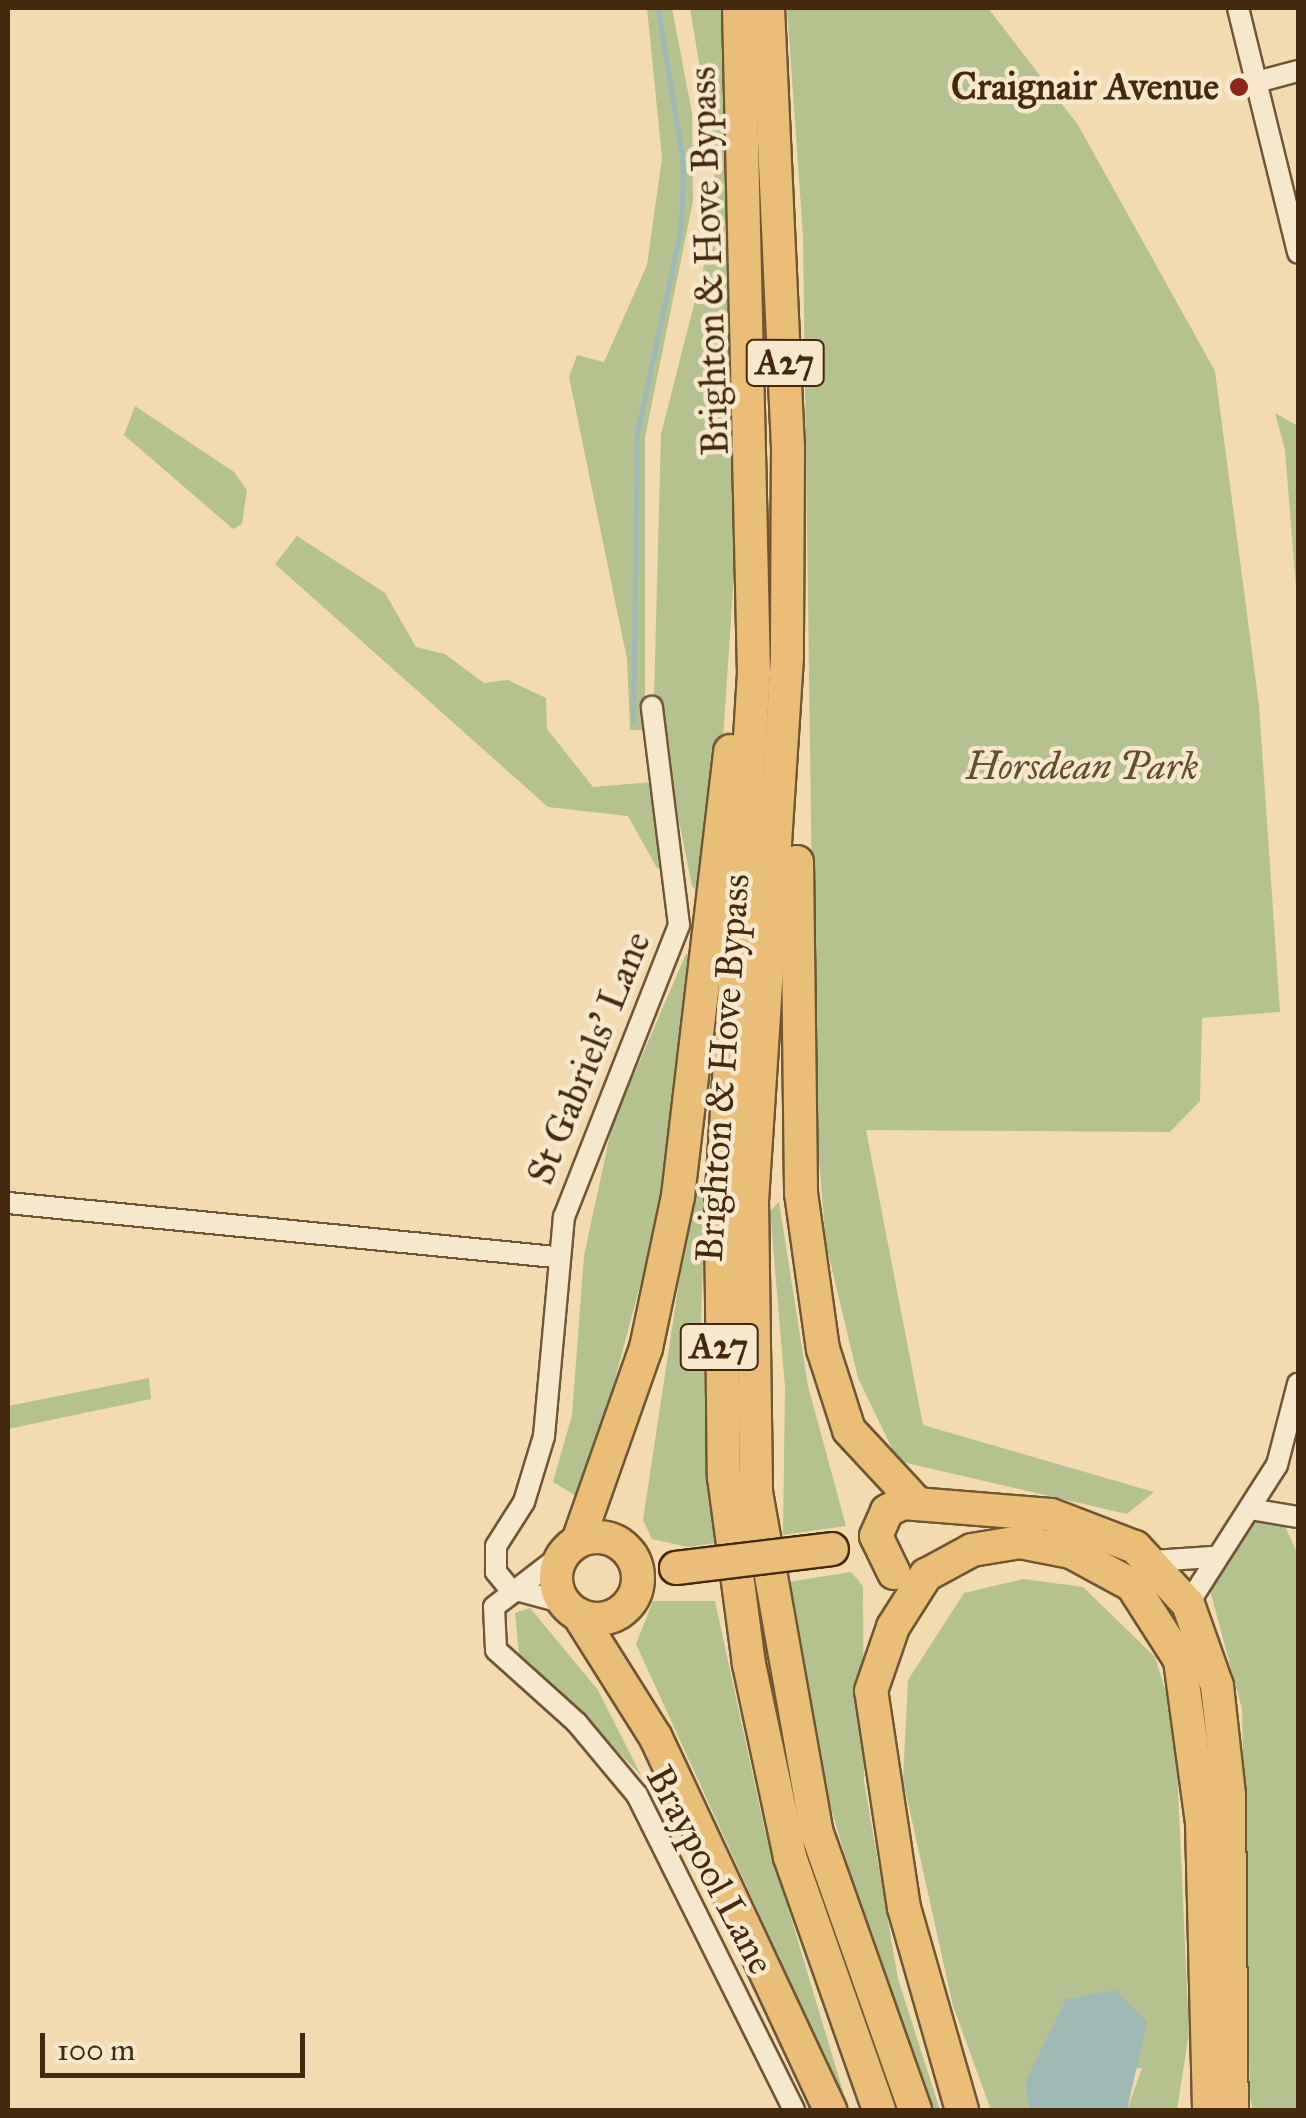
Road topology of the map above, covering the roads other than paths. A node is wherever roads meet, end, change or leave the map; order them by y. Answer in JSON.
{"nodes":[{"id":1,"x":740,"y":8,"type":"edge"},
{"id":2,"x":768,"y":8,"type":"edge"},
{"id":3,"x":1238,"y":8,"type":"edge"},
{"id":4,"x":1298,"y":70,"type":"edge"},
{"id":5,"x":1253,"y":83,"type":"junction"},
{"id":6,"x":1298,"y":253,"type":"edge"},
{"id":7,"x":753,"y":562,"type":"junction"},
{"id":8,"x":786,"y":658,"type":"junction"},
{"id":9,"x":652,"y":707,"type":"dead end"},
{"id":10,"x":8,"y":1203,"type":"edge"},
{"id":11,"x":555,"y":1257,"type":"junction"},
{"id":12,"x":1298,"y":1384,"type":"edge"},
{"id":13,"x":913,"y":1507,"type":"junction"},
{"id":14,"x":1250,"y":1510,"type":"junction"},
{"id":15,"x":1298,"y":1517,"type":"edge"},
{"id":16,"x":571,"y":1547,"type":"junction"},
{"id":17,"x":1048,"y":1548,"type":"junction"},
{"id":18,"x":832,"y":1549,"type":"junction"},
{"id":19,"x":1212,"y":1557,"type":"junction"},
{"id":20,"x":1153,"y":1561,"type":"junction"},
{"id":21,"x":922,"y":1569,"type":"junction"},
{"id":22,"x":634,"y":1572,"type":"junction"},
{"id":23,"x":508,"y":1588,"type":"junction"},
{"id":24,"x":1188,"y":1604,"type":"junction"},
{"id":25,"x":572,"y":1608,"type":"junction"},
{"id":26,"x":878,"y":1735,"type":"junction"},
{"id":27,"x":1204,"y":2078,"type":"junction"},
{"id":28,"x":794,"y":2110,"type":"edge"},
{"id":29,"x":830,"y":2110,"type":"edge"},
{"id":30,"x":880,"y":2110,"type":"edge"},
{"id":31,"x":915,"y":2110,"type":"edge"},
{"id":32,"x":962,"y":2110,"type":"edge"},
{"id":33,"x":1196,"y":2110,"type":"edge"},
{"id":34,"x":1210,"y":2110,"type":"edge"},
{"id":35,"x":1232,"y":2110,"type":"edge"}],
"edges":[{"from":1,"to":7,"type":"highway","name":"Brighton & Hove Bypass","number":"A27"},
{"from":2,"to":8,"type":"highway","name":"Brighton & Hove Bypass","number":"A27"},
{"from":3,"to":5,"type":"street"},
{"from":4,"to":5,"type":"street"},
{"from":5,"to":6,"type":"street"},
{"from":7,"to":16,"type":"highway","number":"A27"},
{"from":7,"to":30,"type":"highway","name":"Brighton & Hove Bypass","number":"A27"},
{"from":8,"to":13,"type":"highway","number":"A27"},
{"from":8,"to":31,"type":"highway","name":"Brighton & Hove Bypass","number":"A27"},
{"from":9,"to":11,"type":"street","name":"St Gabriels' Lane"},
{"from":10,"to":11,"type":"street"},
{"from":11,"to":23,"type":"street","name":"St Gabriels' Lane"},
{"from":12,"to":14,"type":"street"},
{"from":13,"to":18,"type":"highway"},
{"from":13,"to":20,"type":"highway"},
{"from":13,"to":21,"type":"highway"},
{"from":13,"to":21,"type":"highway"},
{"from":14,"to":15,"type":"street"},
{"from":14,"to":19,"type":"street"},
{"from":16,"to":22,"type":"highway"},
{"from":16,"to":23,"type":"street"},
{"from":16,"to":25,"type":"highway"},
{"from":17,"to":21,"type":"highway"},
{"from":17,"to":26,"type":"highway"},
{"from":17,"to":27,"type":"highway"},
{"from":18,"to":21,"type":"highway"},
{"from":18,"to":22,"type":"highway","bridge":true},
{"from":19,"to":20,"type":"street"},
{"from":19,"to":24,"type":"street"},
{"from":20,"to":24,"type":"highway"},
{"from":21,"to":26,"type":"highway"},
{"from":22,"to":25,"type":"highway"},
{"from":23,"to":25,"type":"street"},
{"from":23,"to":28,"type":"street","name":"Braypool Lane"},
{"from":24,"to":35,"type":"highway"},
{"from":25,"to":29,"type":"highway"},
{"from":26,"to":32,"type":"highway"},
{"from":27,"to":33,"type":"highway"},
{"from":27,"to":34,"type":"highway"}]}
